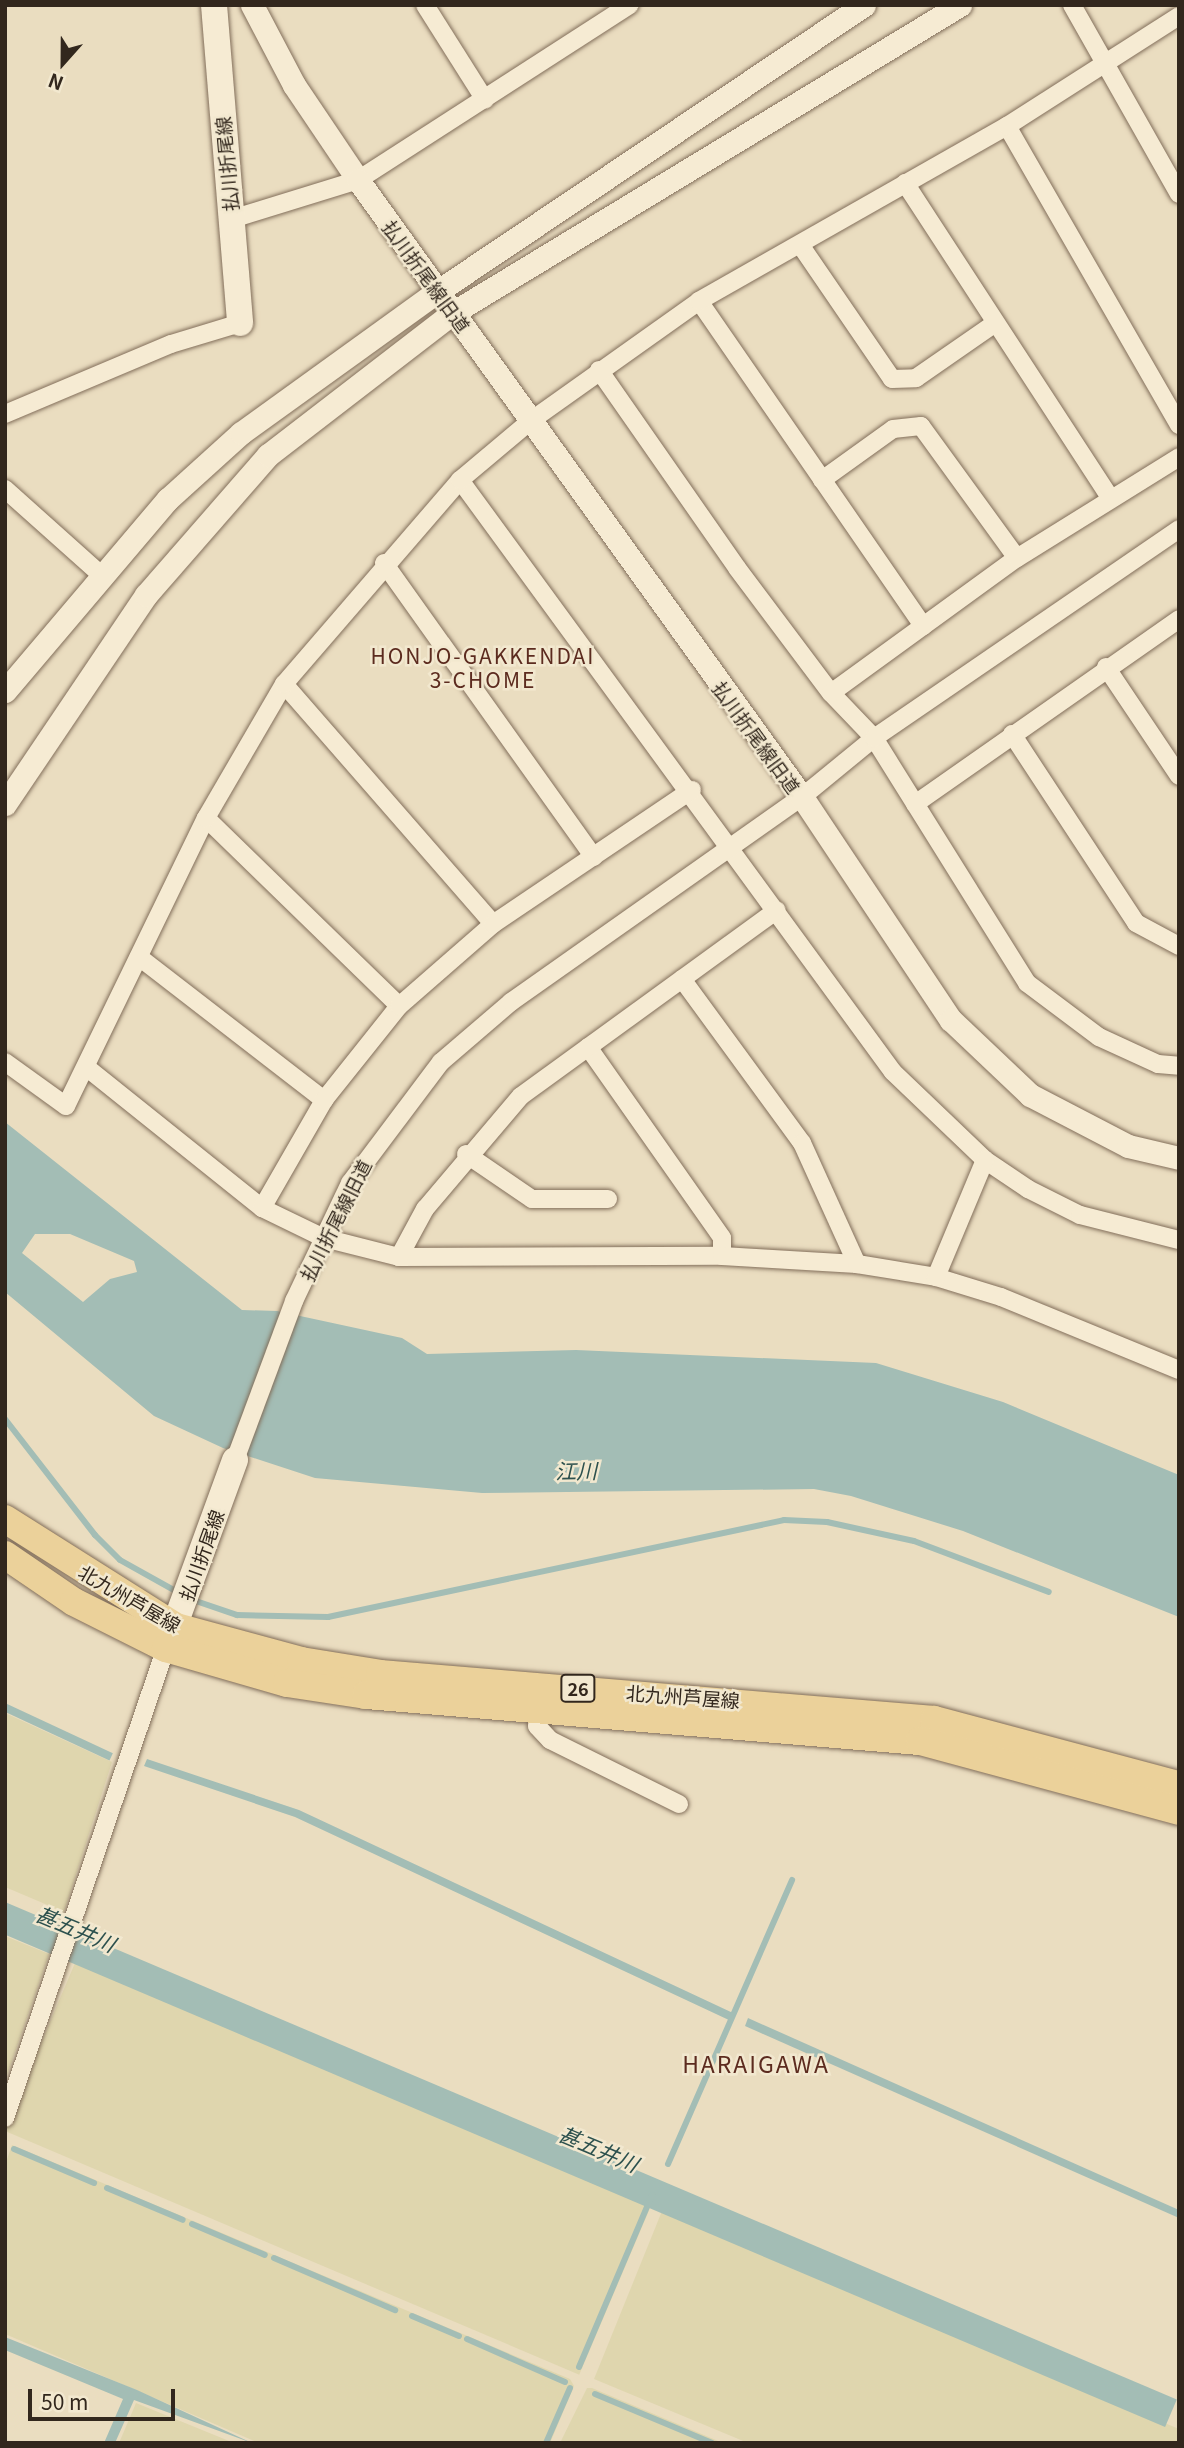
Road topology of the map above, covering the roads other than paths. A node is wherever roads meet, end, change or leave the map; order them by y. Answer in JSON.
{"nodes":[{"id":1,"x":214,"y":5,"type":"edge"},
{"id":2,"x":252,"y":5,"type":"edge"},
{"id":3,"x":425,"y":5,"type":"edge"},
{"id":4,"x":630,"y":5,"type":"edge"},
{"id":5,"x":864,"y":5,"type":"edge"},
{"id":6,"x":960,"y":5,"type":"edge"},
{"id":7,"x":1072,"y":5,"type":"edge"},
{"id":8,"x":610,"y":10,"type":"edge"},
{"id":9,"x":1179,"y":16,"type":"edge"},
{"id":10,"x":1108,"y":61,"type":"junction"},
{"id":11,"x":485,"y":100,"type":"junction"},
{"id":12,"x":1007,"y":126,"type":"junction"},
{"id":13,"x":358,"y":180,"type":"junction"},
{"id":14,"x":905,"y":183,"type":"junction"},
{"id":15,"x":1179,"y":194,"type":"edge"},
{"id":16,"x":232,"y":219,"type":"junction"},
{"id":17,"x":801,"y":246,"type":"junction"},
{"id":18,"x":438,"y":290,"type":"junction"},
{"id":19,"x":699,"y":301,"type":"junction"},
{"id":20,"x":454,"y":312,"type":"junction"},
{"id":21,"x":240,"y":323,"type":"joint"},
{"id":22,"x":994,"y":324,"type":"junction"},
{"id":23,"x":598,"y":370,"type":"junction"},
{"id":24,"x":5,"y":414,"type":"edge"},
{"id":25,"x":529,"y":422,"type":"junction"},
{"id":26,"x":1179,"y":425,"type":"edge"},
{"id":27,"x":1179,"y":457,"type":"edge"},
{"id":28,"x":460,"y":480,"type":"junction"},
{"id":29,"x":822,"y":480,"type":"junction"},
{"id":30,"x":5,"y":489,"type":"edge"},
{"id":31,"x":1108,"y":496,"type":"junction"},
{"id":32,"x":1179,"y":529,"type":"edge"},
{"id":33,"x":1017,"y":558,"type":"junction"},
{"id":34,"x":384,"y":563,"type":"junction"},
{"id":35,"x":100,"y":574,"type":"junction"},
{"id":36,"x":1179,"y":619,"type":"edge"},
{"id":37,"x":923,"y":626,"type":"junction"},
{"id":38,"x":1106,"y":667,"type":"junction"},
{"id":39,"x":285,"y":684,"type":"junction"},
{"id":40,"x":5,"y":691,"type":"edge"},
{"id":41,"x":831,"y":693,"type":"junction"},
{"id":42,"x":1012,"y":734,"type":"junction"},
{"id":43,"x":874,"y":738,"type":"junction"},
{"id":44,"x":1179,"y":776,"type":"edge"},
{"id":45,"x":692,"y":790,"type":"junction"},
{"id":46,"x":802,"y":797,"type":"junction"},
{"id":47,"x":915,"y":803,"type":"junction"},
{"id":48,"x":5,"y":804,"type":"edge"},
{"id":49,"x":206,"y":818,"type":"junction"},
{"id":50,"x":733,"y":846,"type":"junction"},
{"id":51,"x":594,"y":857,"type":"junction"},
{"id":52,"x":777,"y":910,"type":"junction"},
{"id":53,"x":493,"y":924,"type":"junction"},
{"id":54,"x":1179,"y":946,"type":"edge"},
{"id":55,"x":139,"y":957,"type":"junction"},
{"id":56,"x":682,"y":979,"type":"junction"},
{"id":57,"x":399,"y":1006,"type":"junction"},
{"id":58,"x":588,"y":1047,"type":"junction"},
{"id":59,"x":5,"y":1062,"type":"edge"},
{"id":60,"x":1179,"y":1066,"type":"edge"},
{"id":61,"x":86,"y":1067,"type":"junction"},
{"id":62,"x":324,"y":1100,"type":"junction"},
{"id":63,"x":467,"y":1154,"type":"junction"},
{"id":64,"x":1179,"y":1158,"type":"edge"},
{"id":65,"x":985,"y":1160,"type":"junction"},
{"id":66,"x":608,"y":1199,"type":"dead end"},
{"id":67,"x":262,"y":1208,"type":"junction"},
{"id":68,"x":324,"y":1238,"type":"junction"},
{"id":69,"x":1179,"y":1240,"type":"edge"},
{"id":70,"x":722,"y":1256,"type":"junction"},
{"id":71,"x":399,"y":1257,"type":"junction"},
{"id":72,"x":857,"y":1264,"type":"junction"},
{"id":73,"x":936,"y":1277,"type":"junction"},
{"id":74,"x":1179,"y":1370,"type":"edge"},
{"id":75,"x":236,"y":1456,"type":"joint"},
{"id":76,"x":5,"y":1519,"type":"edge"},
{"id":77,"x":5,"y":1555,"type":"edge"},
{"id":78,"x":171,"y":1638,"type":"junction"},
{"id":79,"x":546,"y":1698,"type":"junction"},
{"id":80,"x":1179,"y":1785,"type":"edge"},
{"id":81,"x":679,"y":1804,"type":"dead end"},
{"id":82,"x":1179,"y":1811,"type":"edge"},
{"id":83,"x":5,"y":2118,"type":"edge"}],
"edges":[{"from":1,"to":16,"type":"main road","name":"払川折尾線"},
{"from":2,"to":13,"type":"street","name":"払川折尾線旧道"},
{"from":3,"to":11,"type":"street"},
{"from":4,"to":8,"type":"street"},
{"from":5,"to":18,"type":"street"},
{"from":6,"to":20,"type":"street"},
{"from":7,"to":10,"type":"street"},
{"from":8,"to":11,"type":"street"},
{"from":9,"to":10,"type":"street"},
{"from":10,"to":12,"type":"street"},
{"from":10,"to":15,"type":"street"},
{"from":11,"to":13,"type":"street"},
{"from":12,"to":14,"type":"street"},
{"from":12,"to":26,"type":"street"},
{"from":13,"to":16,"type":"street"},
{"from":13,"to":18,"type":"street","name":"払川折尾線旧道"},
{"from":14,"to":17,"type":"street"},
{"from":14,"to":22,"type":"street"},
{"from":16,"to":21,"type":"main road","name":"払川折尾線"},
{"from":17,"to":19,"type":"street"},
{"from":17,"to":22,"type":"street"},
{"from":18,"to":20,"type":"street","name":"払川折尾線旧道"},
{"from":18,"to":35,"type":"street"},
{"from":19,"to":23,"type":"street"},
{"from":19,"to":29,"type":"street"},
{"from":20,"to":25,"type":"street","name":"払川折尾線旧道"},
{"from":20,"to":48,"type":"street"},
{"from":21,"to":24,"type":"street"},
{"from":22,"to":31,"type":"street"},
{"from":23,"to":25,"type":"street"},
{"from":23,"to":41,"type":"street"},
{"from":25,"to":28,"type":"street"},
{"from":25,"to":46,"type":"street","name":"払川折尾線旧道"},
{"from":27,"to":31,"type":"street"},
{"from":28,"to":34,"type":"street"},
{"from":28,"to":45,"type":"street"},
{"from":29,"to":33,"type":"street"},
{"from":29,"to":37,"type":"street"},
{"from":30,"to":35,"type":"street"},
{"from":31,"to":33,"type":"street"},
{"from":32,"to":43,"type":"street"},
{"from":33,"to":37,"type":"street"},
{"from":34,"to":39,"type":"street"},
{"from":34,"to":51,"type":"street"},
{"from":35,"to":40,"type":"street"},
{"from":36,"to":38,"type":"street"},
{"from":37,"to":41,"type":"street"},
{"from":38,"to":42,"type":"street"},
{"from":38,"to":44,"type":"street"},
{"from":39,"to":49,"type":"street"},
{"from":39,"to":53,"type":"street"},
{"from":41,"to":43,"type":"street"},
{"from":42,"to":47,"type":"street"},
{"from":42,"to":54,"type":"street"},
{"from":43,"to":46,"type":"street"},
{"from":43,"to":47,"type":"street"},
{"from":45,"to":50,"type":"street"},
{"from":45,"to":51,"type":"street"},
{"from":46,"to":50,"type":"street","name":"払川折尾線旧道"},
{"from":46,"to":64,"type":"street"},
{"from":47,"to":60,"type":"street"},
{"from":49,"to":55,"type":"street"},
{"from":49,"to":57,"type":"street"},
{"from":50,"to":52,"type":"street"},
{"from":50,"to":68,"type":"street","name":"払川折尾線旧道"},
{"from":51,"to":53,"type":"street"},
{"from":52,"to":56,"type":"street"},
{"from":52,"to":65,"type":"street"},
{"from":53,"to":57,"type":"street"},
{"from":55,"to":61,"type":"street"},
{"from":55,"to":62,"type":"street"},
{"from":56,"to":58,"type":"street"},
{"from":56,"to":72,"type":"street"},
{"from":57,"to":62,"type":"street"},
{"from":58,"to":63,"type":"street"},
{"from":58,"to":70,"type":"street"},
{"from":59,"to":61,"type":"street"},
{"from":61,"to":67,"type":"street"},
{"from":62,"to":67,"type":"street"},
{"from":63,"to":66,"type":"street"},
{"from":63,"to":71,"type":"street"},
{"from":65,"to":69,"type":"street"},
{"from":65,"to":73,"type":"street"},
{"from":67,"to":68,"type":"street"},
{"from":68,"to":71,"type":"street"},
{"from":68,"to":75,"type":"street","name":"払川折尾線旧道"},
{"from":70,"to":71,"type":"street"},
{"from":70,"to":72,"type":"street"},
{"from":72,"to":73,"type":"street"},
{"from":73,"to":74,"type":"street"},
{"from":75,"to":78,"type":"main road","name":"払川折尾線"},
{"from":76,"to":78,"type":"main road","name":"北九州芦屋線","number":"26"},
{"from":77,"to":78,"type":"main road","name":"北九州芦屋線","number":"26"},
{"from":78,"to":79,"type":"main road","name":"北九州芦屋線","number":"26"},
{"from":78,"to":83,"type":"street"},
{"from":79,"to":80,"type":"main road","name":"北九州芦屋線","number":"26"},
{"from":79,"to":81,"type":"street"},
{"from":79,"to":82,"type":"main road","name":"北九州芦屋線","number":"26"}]}
